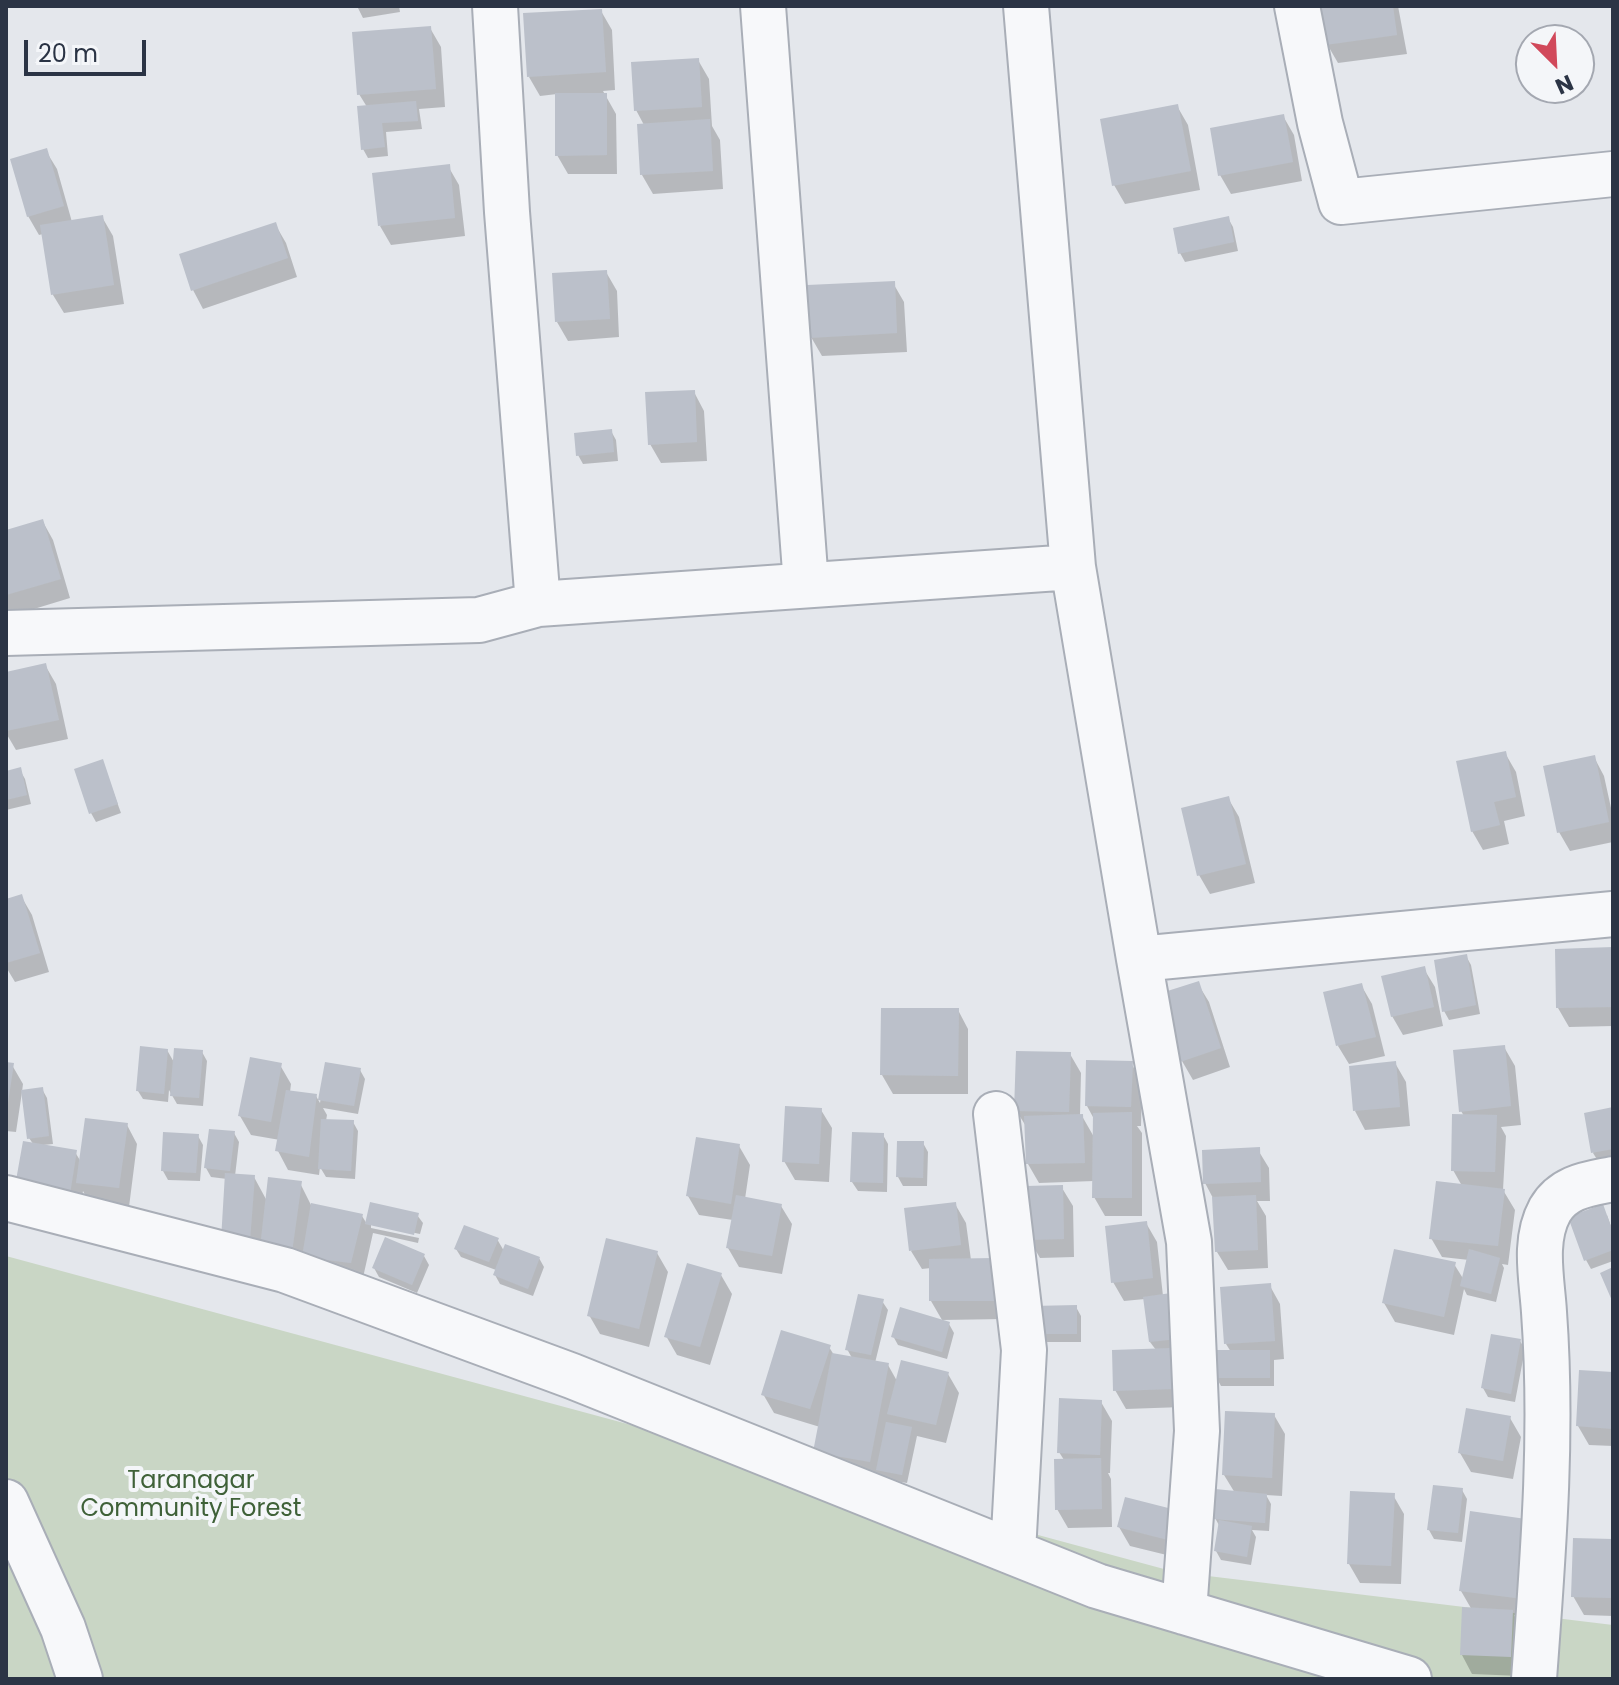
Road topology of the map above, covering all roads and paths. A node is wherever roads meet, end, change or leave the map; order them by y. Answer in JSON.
{"nodes":[{"id":1,"x":495,"y":6,"type":"edge"},
{"id":2,"x":763,"y":6,"type":"edge"},
{"id":3,"x":1026,"y":6,"type":"edge"},
{"id":4,"x":1297,"y":6,"type":"edge"},
{"id":5,"x":1613,"y":174,"type":"edge"},
{"id":6,"x":1073,"y":567,"type":"junction"},
{"id":7,"x":806,"y":585,"type":"junction"},
{"id":8,"x":538,"y":604,"type":"junction"},
{"id":9,"x":6,"y":633,"type":"edge"},
{"id":10,"x":1613,"y":914,"type":"edge"},
{"id":11,"x":1139,"y":959,"type":"junction"},
{"id":12,"x":996,"y":1114,"type":"dead end"},
{"id":13,"x":1613,"y":1179,"type":"edge"},
{"id":14,"x":6,"y":1198,"type":"edge"},
{"id":15,"x":6,"y":1502,"type":"edge"},
{"id":16,"x":1013,"y":1552,"type":"junction"},
{"id":17,"x":1184,"y":1612,"type":"junction"},
{"id":18,"x":80,"y":1679,"type":"edge"},
{"id":19,"x":1409,"y":1679,"type":"edge"},
{"id":20,"x":1534,"y":1679,"type":"edge"}],
"edges":[{"from":1,"to":8,"type":"street"},
{"from":2,"to":7,"type":"street"},
{"from":3,"to":6,"type":"street"},
{"from":4,"to":5,"type":"street"},
{"from":6,"to":7,"type":"street"},
{"from":6,"to":11,"type":"street"},
{"from":7,"to":8,"type":"street"},
{"from":8,"to":9,"type":"street"},
{"from":10,"to":11,"type":"street"},
{"from":11,"to":17,"type":"street"},
{"from":12,"to":16,"type":"street"},
{"from":13,"to":20,"type":"street"},
{"from":14,"to":16,"type":"street"},
{"from":15,"to":18,"type":"street"},
{"from":16,"to":17,"type":"street"},
{"from":17,"to":19,"type":"street"}]}
